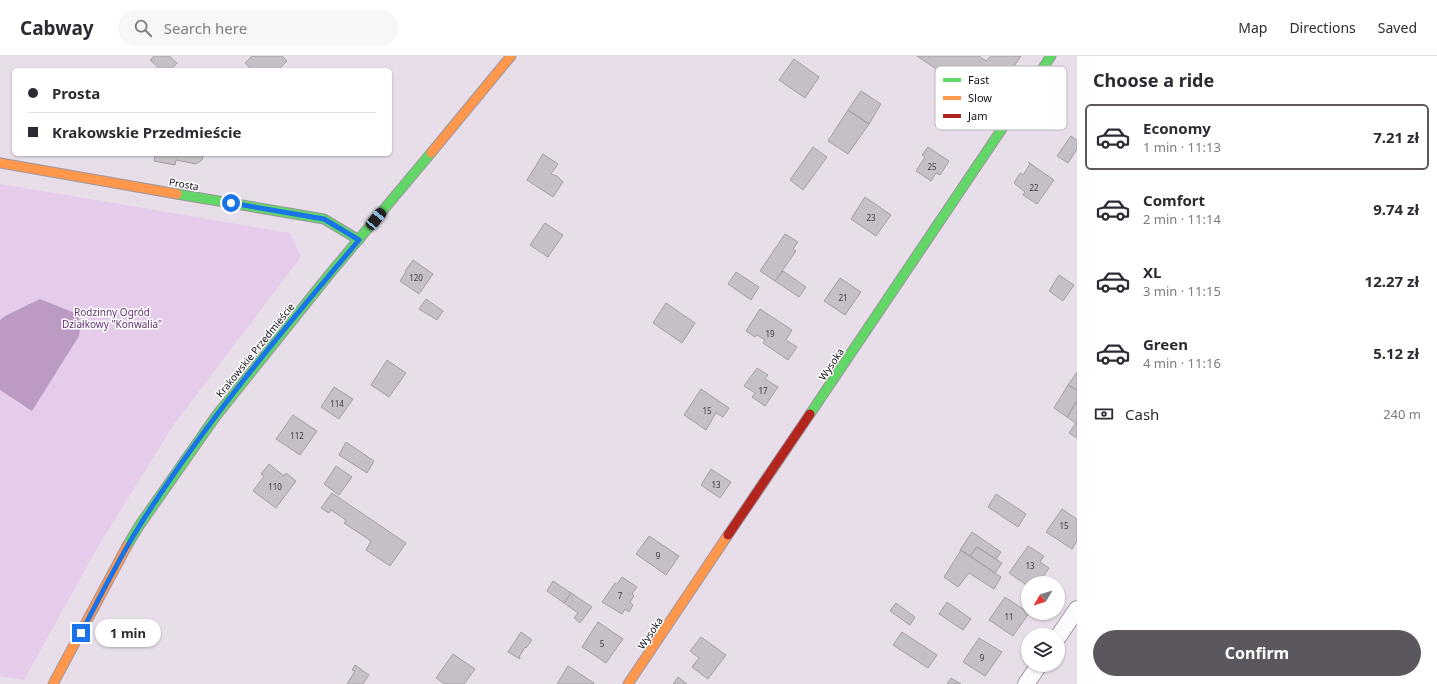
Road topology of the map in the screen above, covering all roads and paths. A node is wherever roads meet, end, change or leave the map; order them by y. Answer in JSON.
{"nodes":[{"id":1,"x":511,"y":56,"type":"edge"},
{"id":2,"x":1051,"y":56,"type":"edge"},
{"id":3,"x":1044,"y":66,"type":"edge"},
{"id":4,"x":1001,"y":130,"type":"edge"},
{"id":5,"x":0,"y":163,"type":"edge"},
{"id":6,"x":359,"y":240,"type":"junction"},
{"id":7,"x":1077,"y":608,"type":"edge"},
{"id":8,"x":1064,"y":628,"type":"edge"},
{"id":9,"x":1034,"y":672,"type":"edge"},
{"id":10,"x":53,"y":684,"type":"edge"},
{"id":11,"x":628,"y":684,"type":"edge"},
{"id":12,"x":1026,"y":684,"type":"edge"}],
"edges":[{"from":1,"to":6,"type":"street","name":"Krakowskie Przedmieście"},
{"from":2,"to":3,"type":"street","name":"Wysoka"},
{"from":4,"to":11,"type":"street","name":"Wysoka"},
{"from":5,"to":6,"type":"street","name":"Prosta"},
{"from":6,"to":10,"type":"street","name":"Krakowskie Przedmieście"},
{"from":7,"to":8,"type":"street"},
{"from":9,"to":12,"type":"street"}]}
